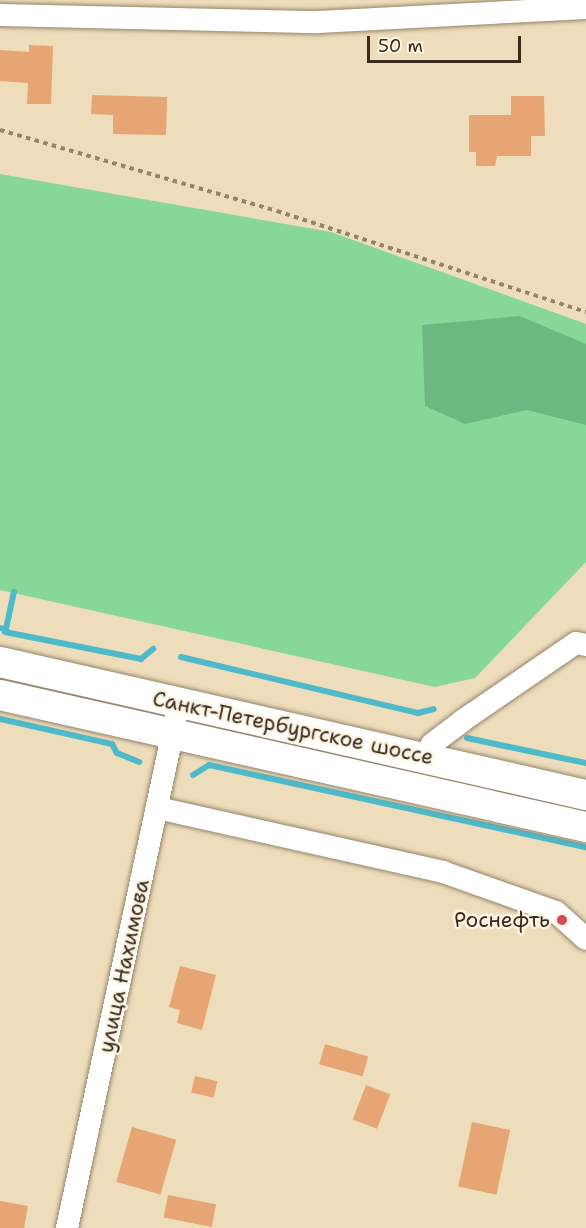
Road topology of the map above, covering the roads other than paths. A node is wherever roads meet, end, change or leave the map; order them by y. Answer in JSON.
{"nodes":[{"id":1,"x":586,"y":8,"type":"edge"},
{"id":2,"x":0,"y":15,"type":"edge"},
{"id":3,"x":586,"y":645,"type":"edge"},
{"id":4,"x":0,"y":662,"type":"edge"},
{"id":5,"x":0,"y":695,"type":"edge"},
{"id":6,"x":179,"y":703,"type":"junction"},
{"id":7,"x":171,"y":734,"type":"junction"},
{"id":8,"x":426,"y":756,"type":"junction"},
{"id":9,"x":586,"y":795,"type":"edge"},
{"id":10,"x":157,"y":808,"type":"junction"},
{"id":11,"x":586,"y":827,"type":"edge"},
{"id":12,"x":586,"y":939,"type":"edge"},
{"id":13,"x":67,"y":1228,"type":"edge"}],
"edges":[{"from":1,"to":2,"type":"street"},
{"from":3,"to":8,"type":"street"},
{"from":4,"to":6,"type":"main road","name":"Санкт-Петербургское шоссе"},
{"from":5,"to":7,"type":"main road","name":"Санкт-Петербургское шоссе"},
{"from":6,"to":7,"type":"street","name":"улица Нахимова"},
{"from":6,"to":8,"type":"main road","name":"Санкт-Петербургское шоссе"},
{"from":7,"to":10,"type":"street","name":"улица Нахимова"},
{"from":7,"to":11,"type":"main road","name":"Санкт-Петербургское шоссе"},
{"from":8,"to":9,"type":"main road","name":"Санкт-Петербургское шоссе"},
{"from":10,"to":12,"type":"street"},
{"from":10,"to":13,"type":"street","name":"улица Нахимова"}]}
